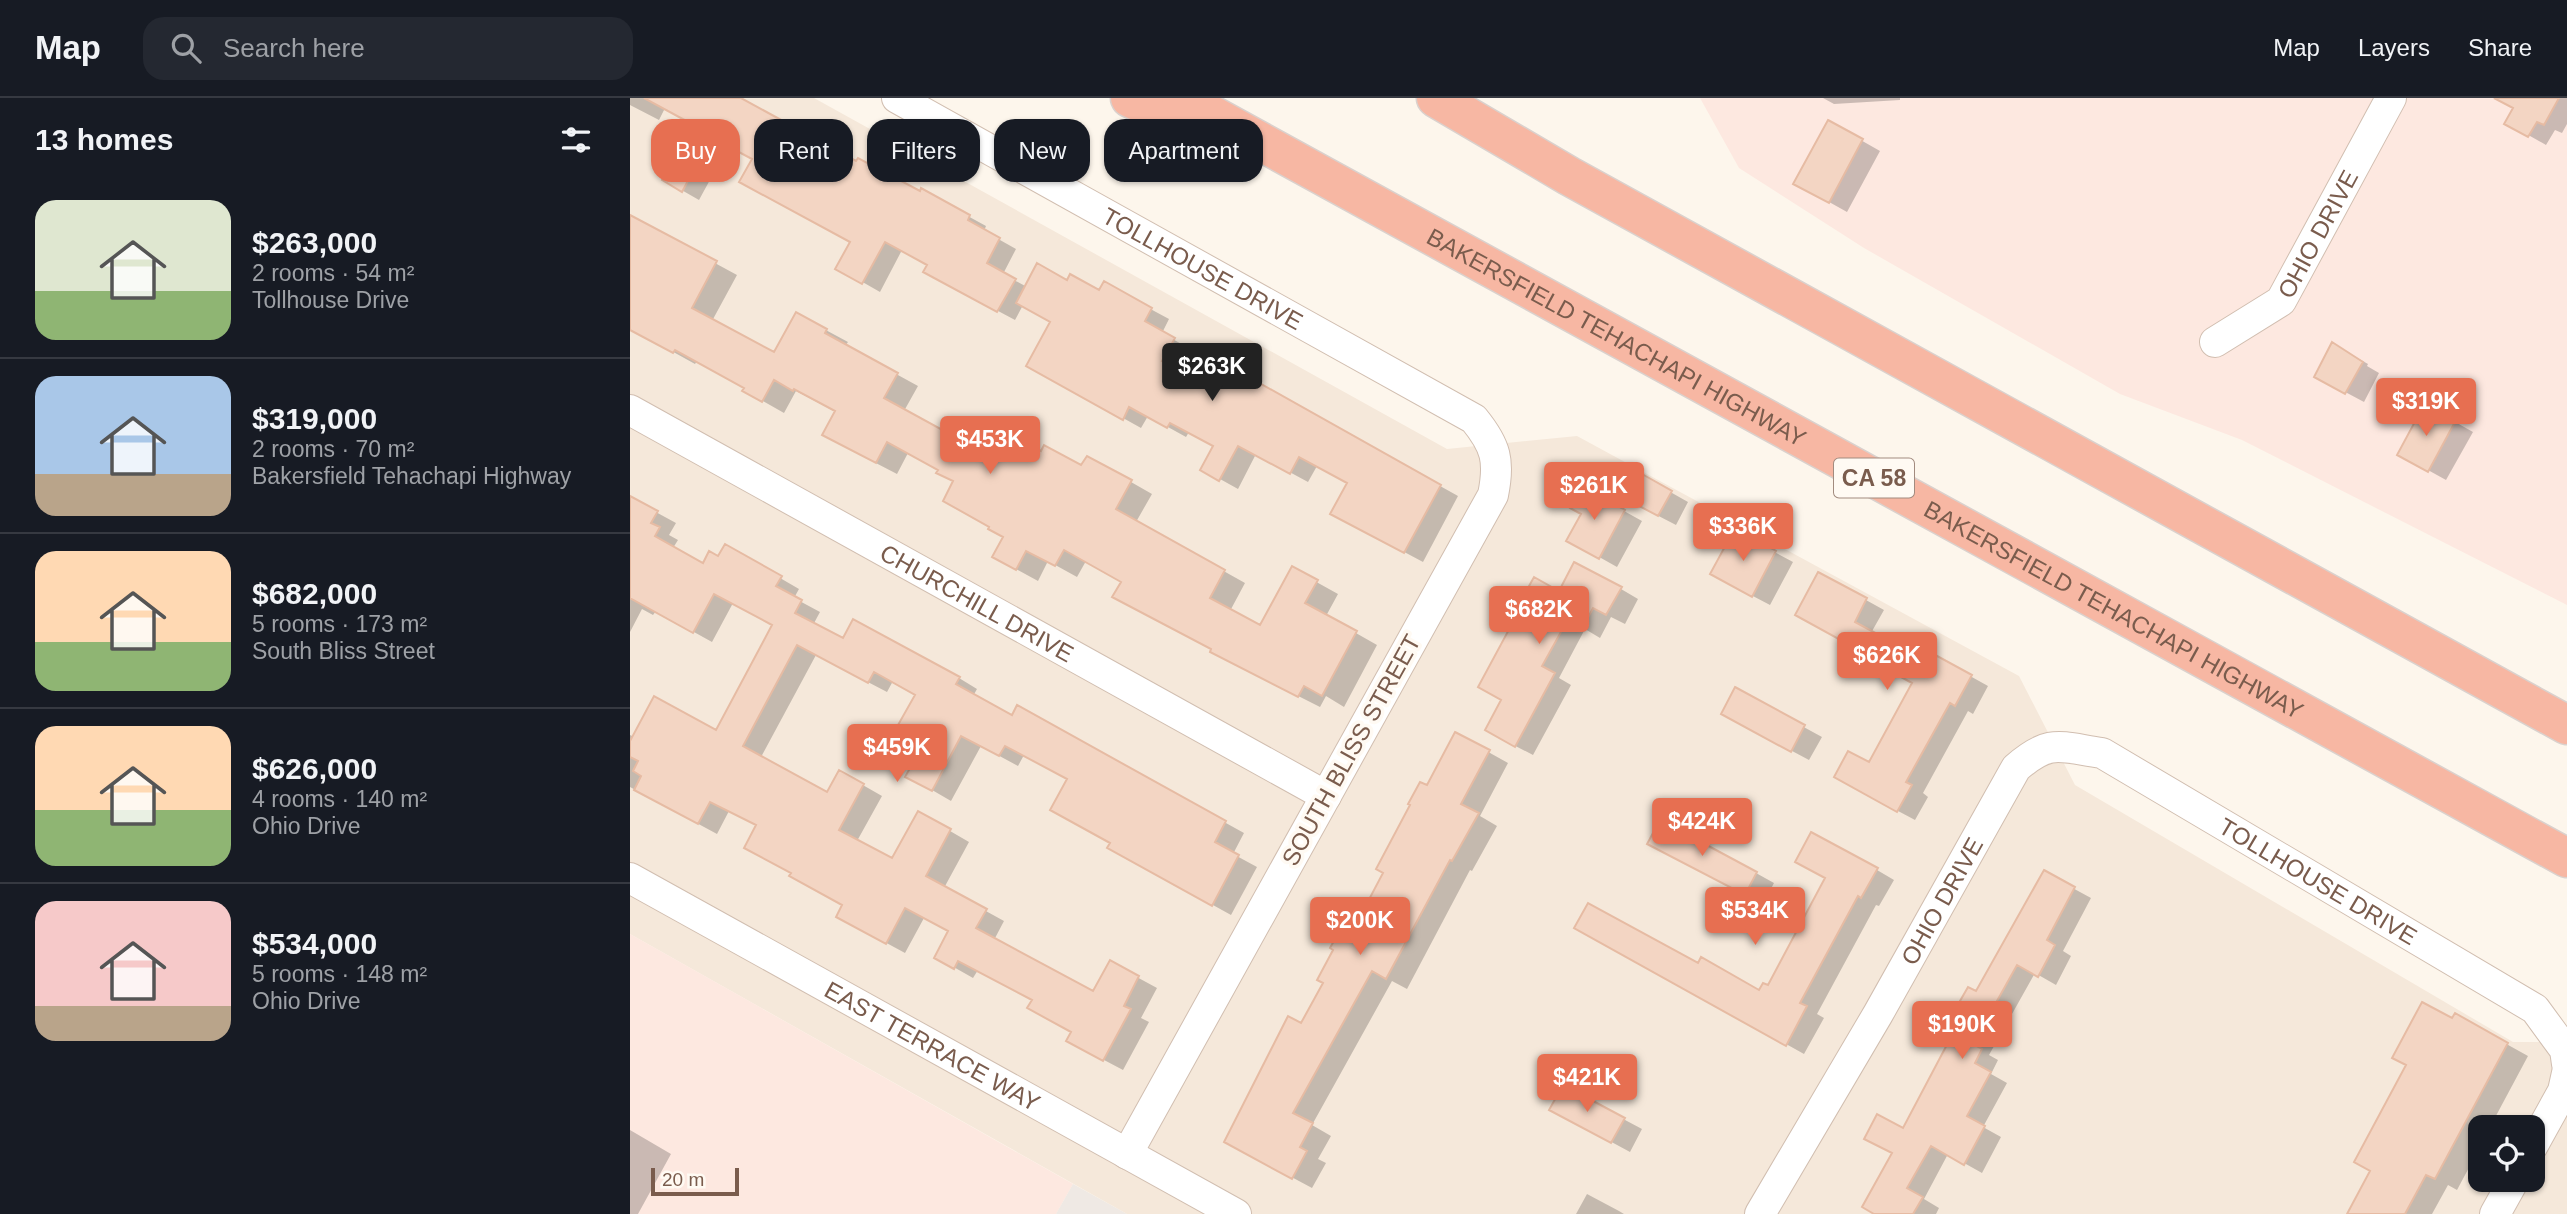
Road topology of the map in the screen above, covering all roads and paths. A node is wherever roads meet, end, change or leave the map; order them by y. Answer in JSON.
{"nodes":[{"id":1,"x":897,"y":98,"type":"edge"},
{"id":2,"x":1130,"y":98,"type":"edge"},
{"id":3,"x":1181,"y":98,"type":"edge"},
{"id":4,"x":1436,"y":98,"type":"edge"},
{"id":5,"x":1485,"y":98,"type":"edge"},
{"id":6,"x":2391,"y":98,"type":"edge"},
{"id":7,"x":1569,"y":176,"type":"junction"},
{"id":8,"x":1463,"y":252,"type":"junction"},
{"id":9,"x":2215,"y":342,"type":"dead end"},
{"id":10,"x":630,"y":410,"type":"edge"},
{"id":11,"x":1495,"y":452,"type":"joint"},
{"id":12,"x":2567,"y":725,"type":"edge"},
{"id":13,"x":2051,"y":746,"type":"joint"},
{"id":14,"x":1326,"y":796,"type":"junction"},
{"id":15,"x":2567,"y":858,"type":"edge"},
{"id":16,"x":630,"y":878,"type":"edge"},
{"id":17,"x":2566,"y":1062,"type":"edge"},
{"id":18,"x":2545,"y":1124,"type":"edge"},
{"id":19,"x":1127,"y":1154,"type":"junction"},
{"id":20,"x":2507,"y":1192,"type":"edge"},
{"id":21,"x":1236,"y":1214,"type":"edge"},
{"id":22,"x":1760,"y":1214,"type":"edge"},
{"id":23,"x":2495,"y":1214,"type":"edge"}],
"edges":[{"from":1,"to":11,"type":"street","name":"TOLLHOUSE DRIVE"},
{"from":2,"to":8,"type":"highway"},
{"from":3,"to":8,"type":"highway","name":"BAKERSFIELD TEHACHAPI HIGHWAY","number":"CA 58"},
{"from":4,"to":7,"type":"highway"},
{"from":5,"to":7,"type":"highway"},
{"from":6,"to":9,"type":"street","name":"OHIO DRIVE"},
{"from":7,"to":12,"type":"highway"},
{"from":8,"to":15,"type":"highway","name":"BAKERSFIELD TEHACHAPI HIGHWAY","number":"CA 58"},
{"from":10,"to":14,"type":"street","name":"CHURCHILL DRIVE"},
{"from":11,"to":14,"type":"street","name":"SOUTH BLISS STREET"},
{"from":13,"to":17,"type":"street","name":"TOLLHOUSE DRIVE"},
{"from":13,"to":22,"type":"street","name":"OHIO DRIVE"},
{"from":14,"to":19,"type":"street","name":"SOUTH BLISS STREET"},
{"from":16,"to":19,"type":"street","name":"EAST TERRACE WAY"},
{"from":17,"to":18,"type":"street"},
{"from":19,"to":21,"type":"street","name":"EAST TERRACE WAY"},
{"from":20,"to":23,"type":"street"}]}
